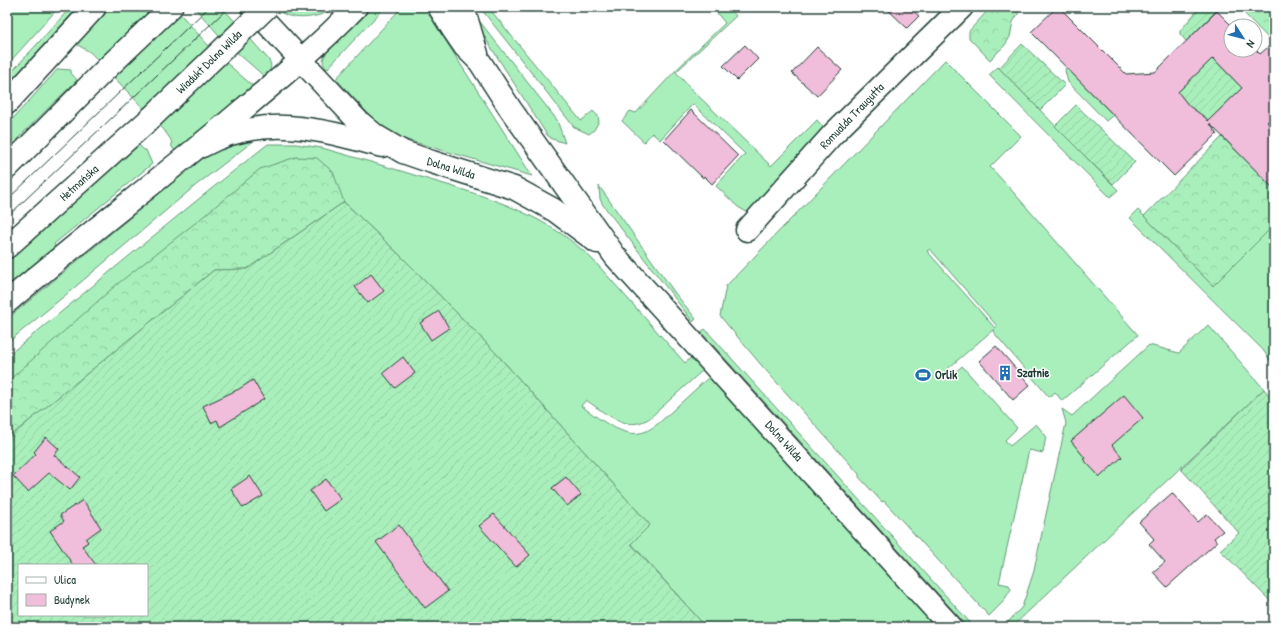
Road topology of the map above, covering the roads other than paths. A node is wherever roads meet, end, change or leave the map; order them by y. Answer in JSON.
{"nodes":[{"id":1,"x":94,"y":7,"type":"edge"},
{"id":2,"x":171,"y":7,"type":"edge"},
{"id":3,"x":252,"y":7,"type":"edge"},
{"id":4,"x":267,"y":7,"type":"edge"},
{"id":5,"x":356,"y":7,"type":"edge"},
{"id":6,"x":439,"y":7,"type":"edge"},
{"id":7,"x":462,"y":7,"type":"edge"},
{"id":8,"x":962,"y":7,"type":"edge"},
{"id":9,"x":301,"y":60,"type":"junction"},
{"id":10,"x":480,"y":62,"type":"junction"},
{"id":11,"x":7,"y":103,"type":"edge"},
{"id":12,"x":152,"y":117,"type":"joint"},
{"id":13,"x":403,"y":152,"type":"junction"},
{"id":14,"x":191,"y":153,"type":"junction"},
{"id":15,"x":7,"y":168,"type":"edge"},
{"id":16,"x":747,"y":230,"type":"dead end"},
{"id":17,"x":7,"y":248,"type":"edge"},
{"id":18,"x":615,"y":256,"type":"junction"},
{"id":19,"x":7,"y":302,"type":"edge"},
{"id":20,"x":951,"y":627,"type":"edge"}],
"edges":[{"from":1,"to":11,"type":"street"},
{"from":2,"to":15,"type":"street"},
{"from":3,"to":9,"type":"street","name":"Dolna Wilda"},
{"from":4,"to":12,"type":"street","name":"Wiadukt Dolna Wilda","bridge":true},
{"from":5,"to":9,"type":"street"},
{"from":6,"to":10,"type":"street","name":"Dolna Wilda"},
{"from":7,"to":10,"type":"street"},
{"from":8,"to":16,"type":"street","name":"Romualda Traugutta"},
{"from":9,"to":13,"type":"street","name":"Dolna Wilda"},
{"from":9,"to":14,"type":"street"},
{"from":10,"to":18,"type":"street","name":"Dolna Wilda"},
{"from":12,"to":17,"type":"street","name":"Hetmańska"},
{"from":13,"to":14,"type":"street"},
{"from":13,"to":18,"type":"street","name":"Dolna Wilda"},
{"from":14,"to":19,"type":"street"},
{"from":18,"to":20,"type":"street","name":"Dolna Wilda"}]}
